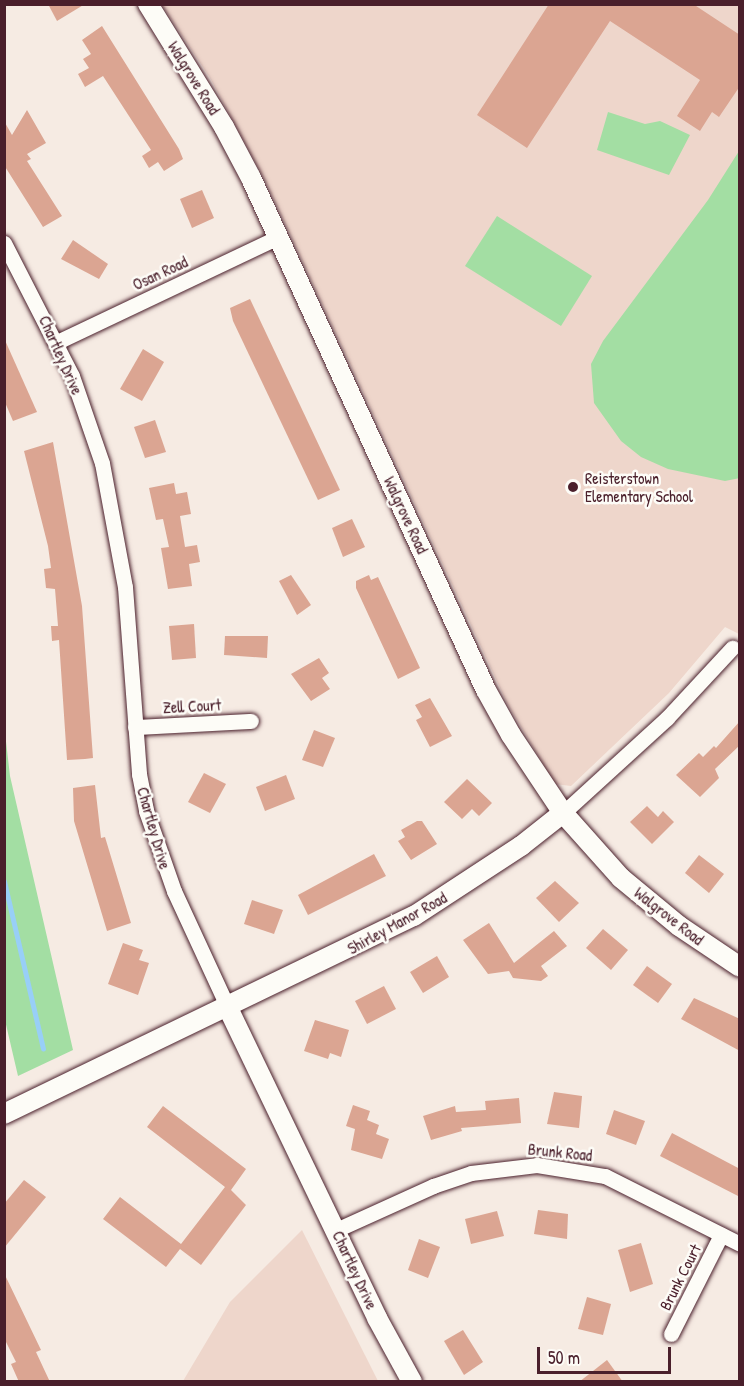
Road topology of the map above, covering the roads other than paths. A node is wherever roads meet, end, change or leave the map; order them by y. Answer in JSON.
{"nodes":[{"id":1,"x":148,"y":4,"type":"edge"},
{"id":2,"x":278,"y":237,"type":"junction"},
{"id":3,"x":4,"y":243,"type":"edge"},
{"id":4,"x":57,"y":342,"type":"junction"},
{"id":5,"x":732,"y":648,"type":"dead end"},
{"id":6,"x":251,"y":721,"type":"dead end"},
{"id":7,"x":135,"y":727,"type":"junction"},
{"id":8,"x":562,"y":813,"type":"junction"},
{"id":9,"x":740,"y":967,"type":"edge"},
{"id":10,"x":228,"y":1008,"type":"junction"},
{"id":11,"x":4,"y":1114,"type":"edge"},
{"id":12,"x":336,"y":1230,"type":"junction"},
{"id":13,"x":721,"y":1235,"type":"junction"},
{"id":14,"x":740,"y":1244,"type":"edge"},
{"id":15,"x":670,"y":1334,"type":"dead end"},
{"id":16,"x":412,"y":1382,"type":"edge"}],
"edges":[{"from":1,"to":2,"type":"street","name":"Walgrove Road"},
{"from":2,"to":4,"type":"street","name":"Osan Road"},
{"from":2,"to":8,"type":"street","name":"Walgrove Road"},
{"from":3,"to":4,"type":"street","name":"Chartley Drive"},
{"from":4,"to":7,"type":"street","name":"Chartley Drive"},
{"from":5,"to":8,"type":"street","name":"Shirley Manor Road"},
{"from":6,"to":7,"type":"street","name":"Zell Court"},
{"from":7,"to":10,"type":"street","name":"Chartley Drive"},
{"from":8,"to":9,"type":"street","name":"Walgrove Road"},
{"from":8,"to":10,"type":"street","name":"Shirley Manor Road"},
{"from":10,"to":11,"type":"street","name":"Shirley Manor Road"},
{"from":10,"to":12,"type":"street","name":"Chartley Drive"},
{"from":12,"to":13,"type":"street","name":"Brunk Road"},
{"from":12,"to":16,"type":"street","name":"Chartley Drive"},
{"from":13,"to":14,"type":"street","name":"Brunk Road"},
{"from":13,"to":15,"type":"street","name":"Brunk Court"}]}
